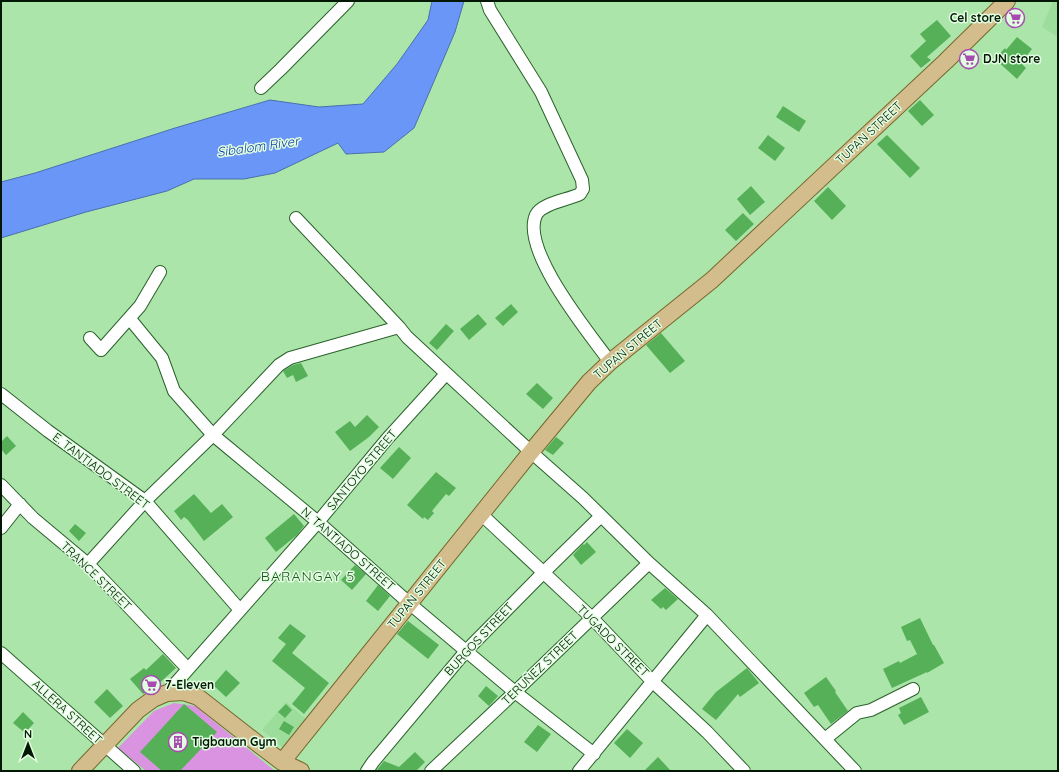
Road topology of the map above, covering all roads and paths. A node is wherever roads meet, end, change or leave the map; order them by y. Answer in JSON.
{"nodes":[{"id":1,"x":348,"y":1,"type":"edge"},
{"id":2,"x":487,"y":1,"type":"edge"},
{"id":3,"x":1007,"y":1,"type":"edge"},
{"id":4,"x":261,"y":88,"type":"dead end"},
{"id":5,"x":296,"y":218,"type":"dead end"},
{"id":6,"x":160,"y":272,"type":"dead end"},
{"id":7,"x":130,"y":319,"type":"junction"},
{"id":8,"x":399,"y":327,"type":"junction"},
{"id":9,"x":90,"y":338,"type":"dead end"},
{"id":10,"x":610,"y":362,"type":"junction"},
{"id":11,"x":446,"y":374,"type":"junction"},
{"id":12,"x":1,"y":394,"type":"edge"},
{"id":13,"x":213,"y":436,"type":"junction"},
{"id":14,"x":530,"y":452,"type":"junction"},
{"id":15,"x":1,"y":485,"type":"edge"},
{"id":16,"x":145,"y":501,"type":"junction"},
{"id":17,"x":20,"y":504,"type":"junction"},
{"id":18,"x":481,"y":514,"type":"junction"},
{"id":19,"x":601,"y":516,"type":"junction"},
{"id":20,"x":318,"y":522,"type":"junction"},
{"id":21,"x":1,"y":528,"type":"edge"},
{"id":22,"x":648,"y":563,"type":"junction"},
{"id":23,"x":88,"y":564,"type":"junction"},
{"id":24,"x":543,"y":573,"type":"junction"},
{"id":25,"x":409,"y":603,"type":"junction"},
{"id":26,"x":240,"y":610,"type":"junction"},
{"id":27,"x":707,"y":615,"type":"junction"},
{"id":28,"x":592,"y":618,"type":"junction"},
{"id":29,"x":466,"y":651,"type":"junction"},
{"id":30,"x":1,"y":653,"type":"edge"},
{"id":31,"x":188,"y":669,"type":"junction"},
{"id":32,"x":652,"y":681,"type":"junction"},
{"id":33,"x":912,"y":690,"type":"dead end"},
{"id":34,"x":515,"y":692,"type":"junction"},
{"id":35,"x":167,"y":693,"type":"junction"},
{"id":36,"x":825,"y":739,"type":"junction"},
{"id":37,"x":105,"y":746,"type":"junction"},
{"id":38,"x":594,"y":754,"type":"junction"},
{"id":39,"x":282,"y":762,"type":"junction"},
{"id":40,"x":80,"y":771,"type":"edge"},
{"id":41,"x":134,"y":771,"type":"edge"},
{"id":42,"x":301,"y":771,"type":"edge"},
{"id":43,"x":367,"y":771,"type":"edge"},
{"id":44,"x":431,"y":771,"type":"edge"},
{"id":45,"x":579,"y":771,"type":"edge"},
{"id":46,"x":744,"y":771,"type":"edge"},
{"id":47,"x":855,"y":771,"type":"edge"}],
"edges":[{"from":1,"to":4,"type":"street"},
{"from":2,"to":10,"type":"street"},
{"from":3,"to":10,"type":"main road","name":"TUPAN STREET"},
{"from":5,"to":8,"type":"street"},
{"from":6,"to":7,"type":"street"},
{"from":7,"to":9,"type":"street"},
{"from":7,"to":13,"type":"street","name":"N. TANTIADO STREET"},
{"from":8,"to":11,"type":"street"},
{"from":8,"to":13,"type":"street"},
{"from":10,"to":14,"type":"main road","name":"TUPAN STREET"},
{"from":11,"to":14,"type":"street"},
{"from":11,"to":20,"type":"street","name":"SANTOYO STREET"},
{"from":12,"to":16,"type":"street","name":"E. TANTIADO STREET"},
{"from":13,"to":16,"type":"street"},
{"from":13,"to":20,"type":"street","name":"N. TANTIADO STREET"},
{"from":14,"to":18,"type":"main road","name":"TUPAN STREET"},
{"from":14,"to":19,"type":"street"},
{"from":15,"to":17,"type":"street","name":"TRANCE STREET"},
{"from":16,"to":23,"type":"street"},
{"from":16,"to":26,"type":"street","name":"E. TANTIADO STREET"},
{"from":17,"to":21,"type":"street"},
{"from":17,"to":23,"type":"street","name":"TRANCE STREET"},
{"from":18,"to":24,"type":"street","name":"TUGADO STREET"},
{"from":18,"to":25,"type":"main road","name":"TUPAN STREET"},
{"from":19,"to":22,"type":"street"},
{"from":19,"to":24,"type":"street","name":"BURGOS STREET"},
{"from":20,"to":25,"type":"street","name":"N. TANTIADO STREET"},
{"from":20,"to":26,"type":"street","name":"SANTOYO STREET"},
{"from":22,"to":27,"type":"street"},
{"from":22,"to":28,"type":"street","name":"TERUÑEZ STREET"},
{"from":23,"to":31,"type":"street","name":"TRANCE STREET"},
{"from":24,"to":28,"type":"street","name":"TUGADO STREET"},
{"from":24,"to":29,"type":"street","name":"BURGOS STREET"},
{"from":25,"to":29,"type":"street","name":"N. TANTIADO STREET"},
{"from":25,"to":39,"type":"main road","name":"TUPAN STREET"},
{"from":26,"to":31,"type":"street","name":"SANTOYO STREET"},
{"from":27,"to":32,"type":"street"},
{"from":27,"to":36,"type":"street"},
{"from":28,"to":32,"type":"street","name":"TUGADO STREET"},
{"from":28,"to":34,"type":"street","name":"TERUÑEZ STREET"},
{"from":29,"to":34,"type":"street","name":"N. TANTIADO STREET"},
{"from":29,"to":43,"type":"street","name":"BURGOS STREET"},
{"from":30,"to":37,"type":"street","name":"ALLERA STREET"},
{"from":31,"to":35,"type":"street","name":"SANTOYO STREET"},
{"from":32,"to":38,"type":"street"},
{"from":32,"to":46,"type":"street","name":"TUGADO STREET"},
{"from":33,"to":36,"type":"street"},
{"from":34,"to":38,"type":"street","name":"N. TANTIADO STREET"},
{"from":34,"to":44,"type":"street","name":"TERUÑEZ STREET"},
{"from":35,"to":37,"type":"main road"},
{"from":35,"to":39,"type":"main road"},
{"from":36,"to":47,"type":"street"},
{"from":37,"to":40,"type":"main road"},
{"from":37,"to":41,"type":"street","name":"ALLERA STREET"},
{"from":38,"to":45,"type":"street"},
{"from":39,"to":42,"type":"main road"}]}
